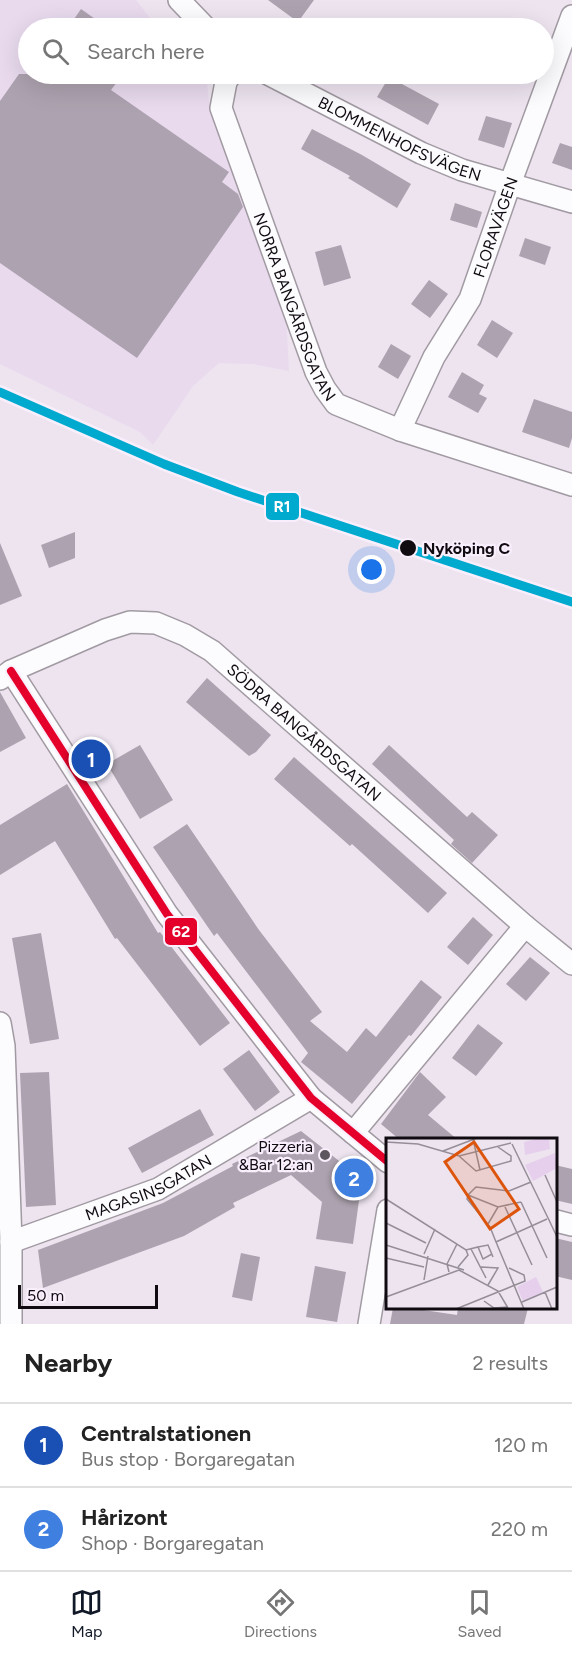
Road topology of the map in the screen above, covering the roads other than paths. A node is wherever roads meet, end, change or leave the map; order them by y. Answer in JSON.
{"nodes":[{"id":1,"x":179,"y":0,"type":"edge"},
{"id":2,"x":572,"y":16,"type":"edge"},
{"id":3,"x":196,"y":18,"type":"edge"},
{"id":4,"x":554,"y":65,"type":"edge"},
{"id":5,"x":226,"y":84,"type":"edge"},
{"id":6,"x":287,"y":84,"type":"edge"},
{"id":7,"x":547,"y":84,"type":"edge"},
{"id":8,"x":510,"y":184,"type":"junction"},
{"id":9,"x":572,"y":202,"type":"edge"},
{"id":10,"x":400,"y":430,"type":"junction"},
{"id":11,"x":572,"y":485,"type":"edge"},
{"id":12,"x":5,"y":675,"type":"edge"},
{"id":13,"x":525,"y":926,"type":"junction"},
{"id":14,"x":572,"y":964,"type":"edge"},
{"id":15,"x":0,"y":1023,"type":"edge"},
{"id":16,"x":311,"y":1098,"type":"junction"},
{"id":17,"x":353,"y":1133,"type":"junction"},
{"id":18,"x":386,"y":1161,"type":"edge"},
{"id":19,"x":386,"y":1216,"type":"edge"},
{"id":20,"x":557,"y":1221,"type":"edge"},
{"id":21,"x":572,"y":1225,"type":"edge"},
{"id":22,"x":11,"y":1242,"type":"junction"},
{"id":23,"x":11,"y":1324,"type":"edge"},
{"id":24,"x":369,"y":1324,"type":"edge"}],
"edges":[{"from":1,"to":3,"type":"street"},
{"from":2,"to":4,"type":"street","name":"FLORAVÄGEN"},
{"from":5,"to":10,"type":"street","name":"NORRA BANGÅRDSGATAN"},
{"from":6,"to":8,"type":"street","name":"BLOMMENHOFSVÄGEN"},
{"from":7,"to":8,"type":"street","name":"FLORAVÄGEN"},
{"from":8,"to":9,"type":"street","name":"BLOMMENHOFSVÄGEN"},
{"from":8,"to":10,"type":"street","name":"FLORAVÄGEN"},
{"from":10,"to":11,"type":"street","name":"NORRA BANGÅRDSGATAN"},
{"from":12,"to":13,"type":"street","name":"SÖDRA BANGÅRDSGATAN"},
{"from":12,"to":16,"type":"street"},
{"from":13,"to":14,"type":"street","name":"SÖDRA BANGÅRDSGATAN"},
{"from":13,"to":17,"type":"street"},
{"from":15,"to":22,"type":"street"},
{"from":16,"to":17,"type":"street"},
{"from":16,"to":22,"type":"street","name":"MAGASINSGATAN"},
{"from":17,"to":18,"type":"street"},
{"from":19,"to":24,"type":"street"},
{"from":20,"to":21,"type":"street"},
{"from":22,"to":23,"type":"street"}]}
